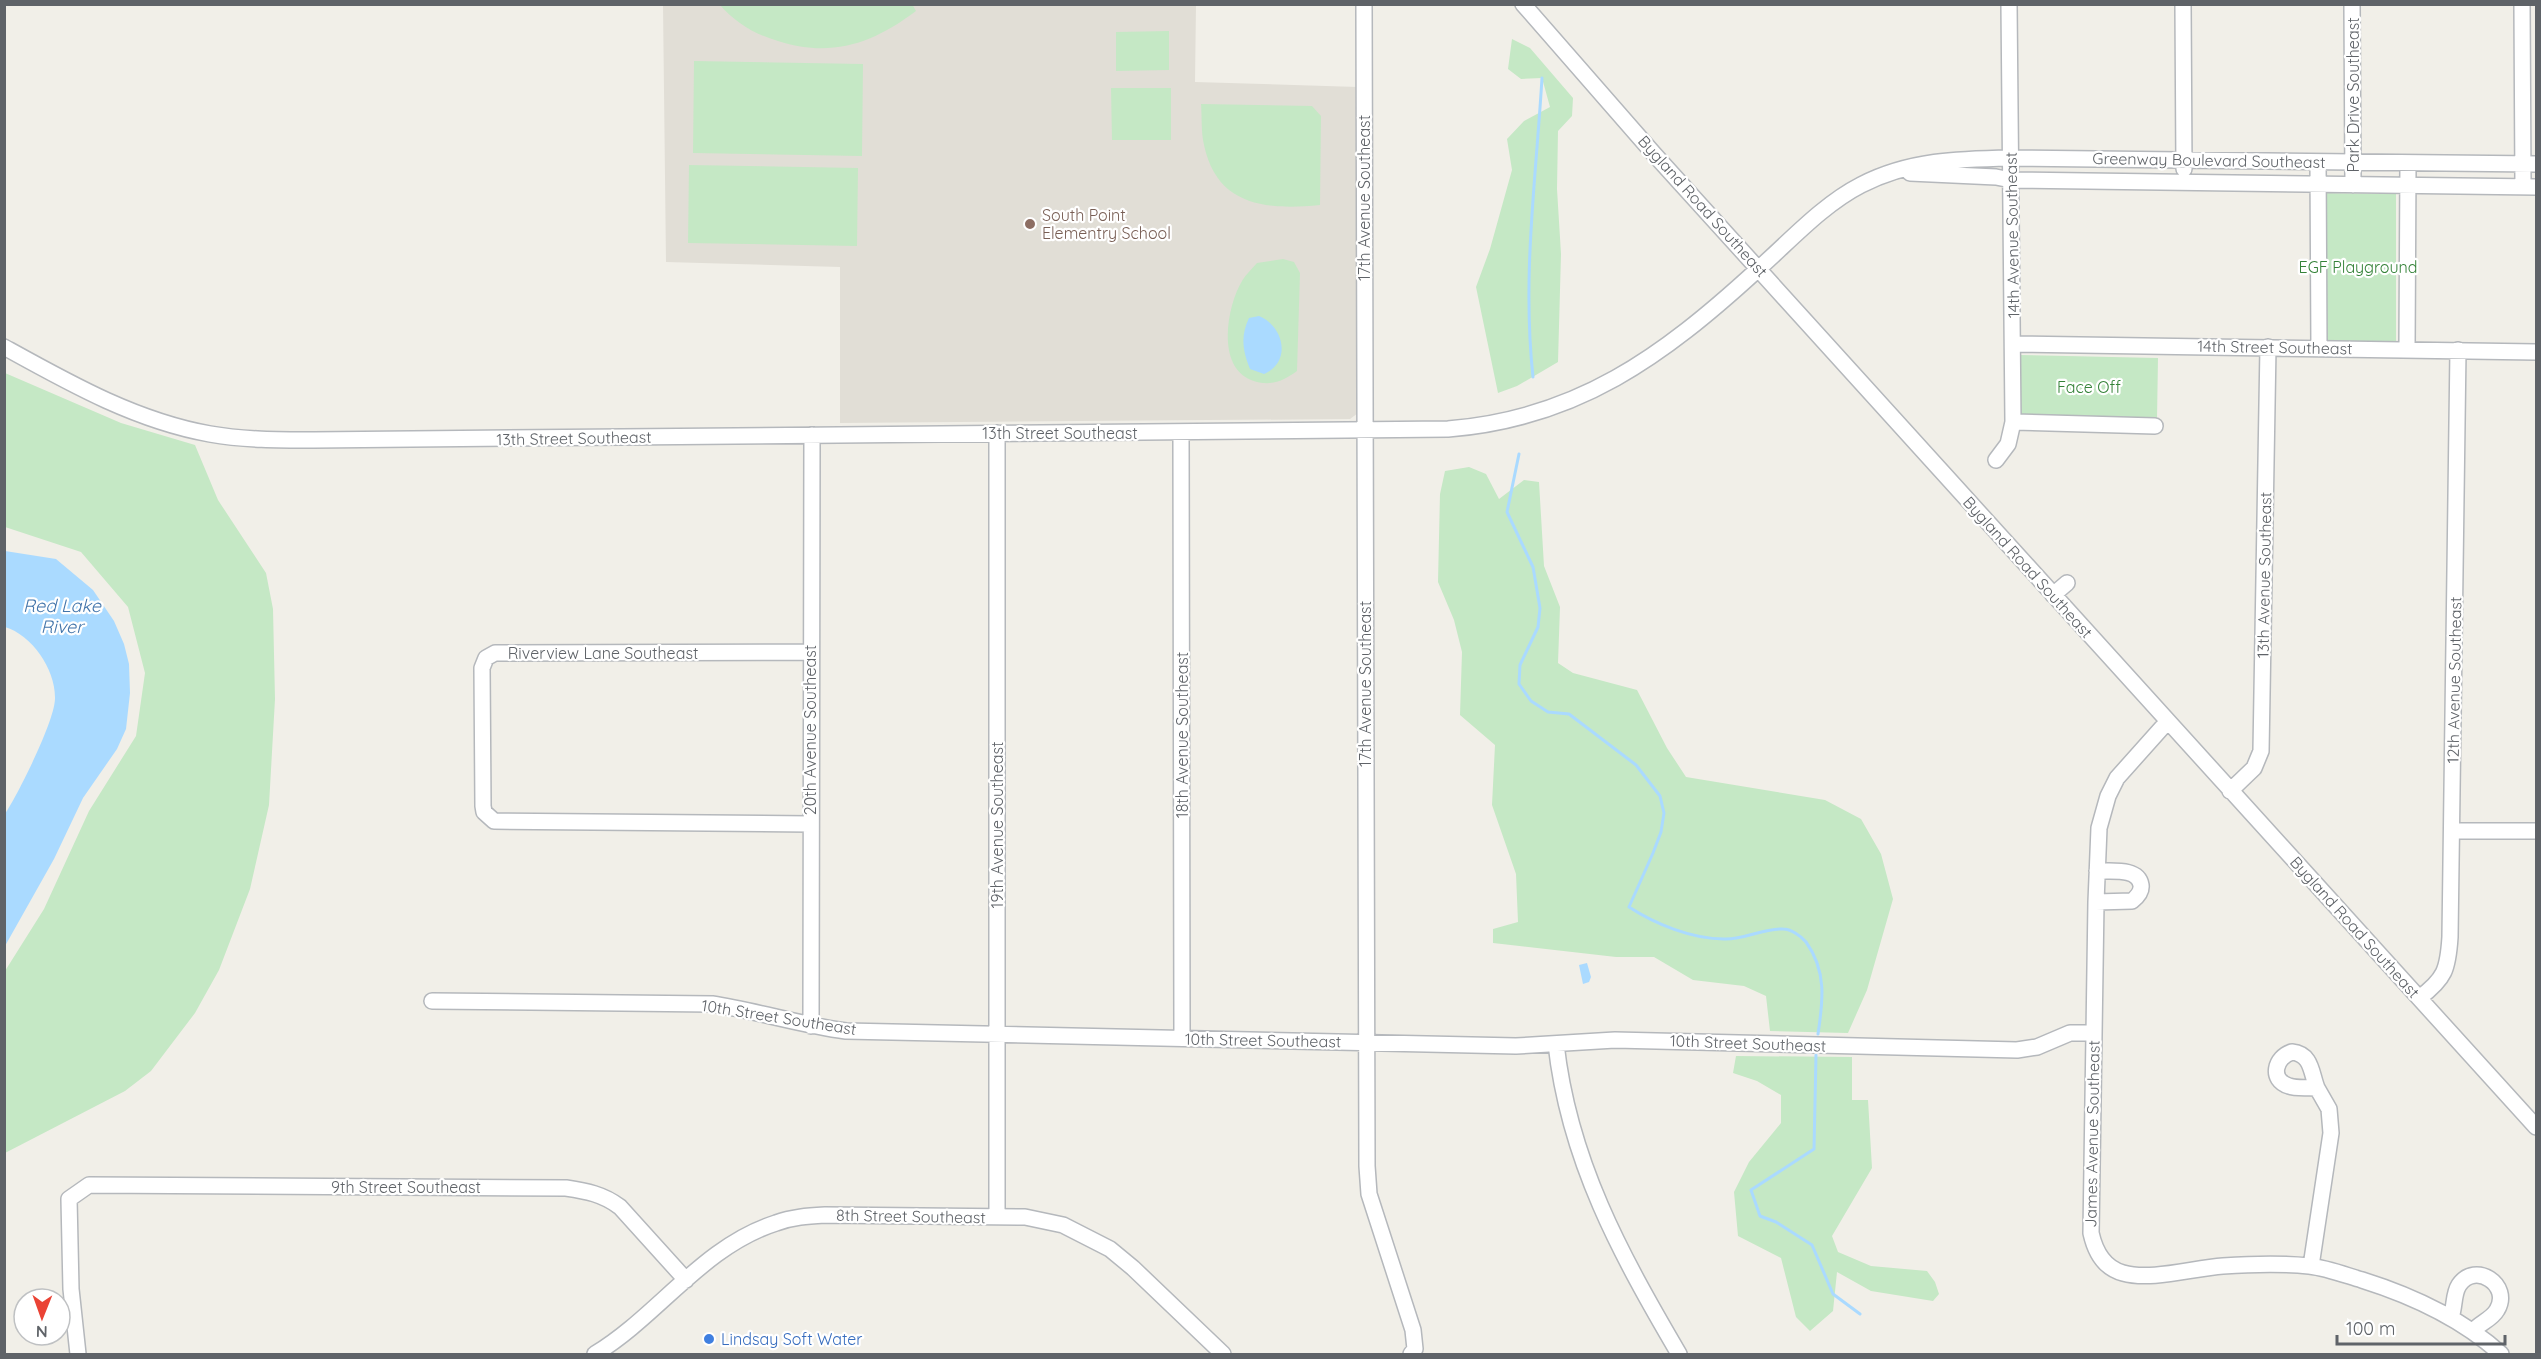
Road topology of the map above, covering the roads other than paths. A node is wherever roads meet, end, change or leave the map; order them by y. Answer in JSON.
{"nodes":[{"id":1,"x":1364,"y":4,"type":"edge"},
{"id":2,"x":1523,"y":4,"type":"edge"},
{"id":3,"x":2009,"y":4,"type":"edge"},
{"id":4,"x":2183,"y":4,"type":"edge"},
{"id":5,"x":2352,"y":4,"type":"edge"},
{"id":6,"x":2522,"y":4,"type":"edge"},
{"id":7,"x":2012,"y":158,"type":"junction"},
{"id":8,"x":2185,"y":160,"type":"junction"},
{"id":9,"x":2318,"y":162,"type":"junction"},
{"id":10,"x":2353,"y":162,"type":"junction"},
{"id":11,"x":2408,"y":163,"type":"junction"},
{"id":12,"x":2530,"y":164,"type":"edge"},
{"id":13,"x":1883,"y":175,"type":"junction"},
{"id":14,"x":2011,"y":180,"type":"junction"},
{"id":15,"x":2184,"y":183,"type":"junction"},
{"id":16,"x":2318,"y":184,"type":"junction"},
{"id":17,"x":2353,"y":185,"type":"junction"},
{"id":18,"x":2408,"y":186,"type":"junction"},
{"id":19,"x":2530,"y":187,"type":"edge"},
{"id":20,"x":1759,"y":269,"type":"junction"},
{"id":21,"x":2013,"y":344,"type":"junction"},
{"id":22,"x":4,"y":347,"type":"edge"},
{"id":23,"x":2268,"y":347,"type":"junction"},
{"id":24,"x":2319,"y":348,"type":"junction"},
{"id":25,"x":2407,"y":349,"type":"junction"},
{"id":26,"x":2458,"y":350,"type":"junction"},
{"id":27,"x":2536,"y":352,"type":"edge"},
{"id":28,"x":2013,"y":422,"type":"junction"},
{"id":29,"x":2155,"y":426,"type":"dead end"},
{"id":30,"x":1364,"y":429,"type":"junction"},
{"id":31,"x":1181,"y":432,"type":"junction"},
{"id":32,"x":997,"y":433,"type":"junction"},
{"id":33,"x":812,"y":435,"type":"junction"},
{"id":34,"x":1996,"y":460,"type":"dead end"},
{"id":35,"x":2067,"y":583,"type":"dead end"},
{"id":36,"x":2053,"y":595,"type":"junction"},
{"id":37,"x":811,"y":652,"type":"junction"},
{"id":38,"x":2167,"y":722,"type":"junction"},
{"id":39,"x":2230,"y":791,"type":"junction"},
{"id":40,"x":810,"y":824,"type":"junction"},
{"id":41,"x":2452,"y":831,"type":"junction"},
{"id":42,"x":2536,"y":831,"type":"edge"},
{"id":43,"x":2097,"y":871,"type":"junction"},
{"id":44,"x":2096,"y":902,"type":"junction"},
{"id":45,"x":2419,"y":998,"type":"junction"},
{"id":46,"x":432,"y":1001,"type":"dead end"},
{"id":47,"x":811,"y":1026,"type":"junction"},
{"id":48,"x":2093,"y":1033,"type":"junction"},
{"id":49,"x":997,"y":1035,"type":"junction"},
{"id":50,"x":1182,"y":1038,"type":"junction"},
{"id":51,"x":1366,"y":1042,"type":"junction"},
{"id":52,"x":1556,"y":1044,"type":"junction"},
{"id":53,"x":2318,"y":1088,"type":"dead end"},
{"id":54,"x":2535,"y":1124,"type":"edge"},
{"id":55,"x":997,"y":1216,"type":"junction"},
{"id":56,"x":2311,"y":1266,"type":"junction"},
{"id":57,"x":686,"y":1280,"type":"junction"},
{"id":58,"x":2451,"y":1317,"type":"junction"},
{"id":59,"x":2473,"y":1331,"type":"junction"},
{"id":60,"x":78,"y":1354,"type":"edge"},
{"id":61,"x":595,"y":1354,"type":"edge"},
{"id":62,"x":1224,"y":1354,"type":"edge"},
{"id":63,"x":1411,"y":1354,"type":"edge"},
{"id":64,"x":1679,"y":1354,"type":"edge"},
{"id":65,"x":2501,"y":1354,"type":"edge"}],
"edges":[{"from":1,"to":30,"type":"street","name":"17th Avenue Southeast"},
{"from":2,"to":20,"type":"street","name":"Bygland Road Southeast"},
{"from":3,"to":7,"type":"street","name":"14th Avenue Southeast"},
{"from":4,"to":8,"type":"street"},
{"from":5,"to":10,"type":"street","name":"Park Drive Southeast"},
{"from":6,"to":12,"type":"street"},
{"from":7,"to":8,"type":"street","name":"Greenway Boulevard Southeast"},
{"from":7,"to":13,"type":"street","name":"Greenway Boulevard Southeast"},
{"from":7,"to":14,"type":"street","name":"14th Avenue Southeast"},
{"from":8,"to":9,"type":"street","name":"Greenway Boulevard Southeast"},
{"from":8,"to":15,"type":"street"},
{"from":9,"to":10,"type":"street","name":"Greenway Boulevard Southeast"},
{"from":9,"to":16,"type":"street"},
{"from":10,"to":11,"type":"street","name":"Greenway Boulevard Southeast"},
{"from":10,"to":17,"type":"street","name":"Park Drive Southeast"},
{"from":11,"to":12,"type":"street","name":"Greenway Boulevard Southeast"},
{"from":11,"to":18,"type":"street"},
{"from":12,"to":19,"type":"street"},
{"from":13,"to":14,"type":"street","name":"Greenway Boulevard Southeast"},
{"from":13,"to":20,"type":"street","name":"Greenway Boulevard Southeast"},
{"from":14,"to":15,"type":"street","name":"Greenway Boulevard Southeast"},
{"from":14,"to":21,"type":"street","name":"14th Avenue Southeast"},
{"from":15,"to":16,"type":"street","name":"Greenway Boulevard Southeast"},
{"from":16,"to":17,"type":"street","name":"Greenway Boulevard Southeast"},
{"from":16,"to":24,"type":"street"},
{"from":17,"to":18,"type":"street","name":"Greenway Boulevard Southeast"},
{"from":18,"to":19,"type":"street","name":"Greenway Boulevard Southeast"},
{"from":18,"to":25,"type":"street"},
{"from":20,"to":30,"type":"street","name":"13th Street Southeast"},
{"from":20,"to":36,"type":"street","name":"Bygland Road Southeast"},
{"from":21,"to":23,"type":"street","name":"14th Street Southeast"},
{"from":21,"to":28,"type":"street","name":"14th Avenue Southeast"},
{"from":22,"to":33,"type":"street","name":"13th Street Southeast"},
{"from":23,"to":24,"type":"street","name":"14th Street Southeast"},
{"from":23,"to":39,"type":"street","name":"13th Avenue Southeast"},
{"from":24,"to":25,"type":"street","name":"14th Street Southeast"},
{"from":25,"to":26,"type":"street","name":"14th Street Southeast"},
{"from":26,"to":27,"type":"street","name":"14th Street Southeast"},
{"from":26,"to":41,"type":"street","name":"12th Avenue Southeast"},
{"from":28,"to":29,"type":"street"},
{"from":28,"to":34,"type":"street","name":"14th Avenue Southeast"},
{"from":30,"to":31,"type":"street","name":"13th Street Southeast"},
{"from":30,"to":51,"type":"street","name":"17th Avenue Southeast"},
{"from":31,"to":32,"type":"street","name":"13th Street Southeast"},
{"from":31,"to":50,"type":"street","name":"18th Avenue Southeast"},
{"from":32,"to":33,"type":"street","name":"13th Street Southeast"},
{"from":32,"to":49,"type":"street","name":"19th Avenue Southeast"},
{"from":33,"to":37,"type":"street","name":"20th Avenue Southeast"},
{"from":35,"to":36,"type":"street"},
{"from":36,"to":38,"type":"street","name":"Bygland Road Southeast"},
{"from":37,"to":40,"type":"street","name":"20th Avenue Southeast"},
{"from":37,"to":40,"type":"street","name":"Riverview Lane Southeast"},
{"from":38,"to":39,"type":"street","name":"Bygland Road Southeast"},
{"from":38,"to":43,"type":"street","name":"James Avenue Southeast"},
{"from":39,"to":45,"type":"street","name":"Bygland Road Southeast"},
{"from":40,"to":47,"type":"street","name":"20th Avenue Southeast"},
{"from":41,"to":42,"type":"street"},
{"from":41,"to":45,"type":"street","name":"12th Avenue Southeast"},
{"from":43,"to":44,"type":"street","name":"James Avenue Southeast"},
{"from":43,"to":44,"type":"street"},
{"from":44,"to":48,"type":"street","name":"James Avenue Southeast"},
{"from":45,"to":54,"type":"street","name":"Bygland Road Southeast"},
{"from":46,"to":47,"type":"street","name":"10th Street Southeast"},
{"from":47,"to":49,"type":"street","name":"10th Street Southeast"},
{"from":48,"to":52,"type":"street","name":"10th Street Southeast"},
{"from":48,"to":56,"type":"street","name":"James Avenue Southeast"},
{"from":49,"to":50,"type":"street","name":"10th Street Southeast"},
{"from":49,"to":55,"type":"street","name":"19th Avenue Southeast"},
{"from":50,"to":51,"type":"street","name":"10th Street Southeast"},
{"from":51,"to":52,"type":"street","name":"10th Street Southeast"},
{"from":51,"to":63,"type":"street","name":"17th Avenue Southeast"},
{"from":52,"to":64,"type":"street"},
{"from":53,"to":56,"type":"street"},
{"from":55,"to":57,"type":"street","name":"8th Street Southeast"},
{"from":55,"to":62,"type":"street","name":"8th Street Southeast"},
{"from":56,"to":58,"type":"street","name":"James Avenue Southeast"},
{"from":57,"to":60,"type":"street","name":"9th Street Southeast"},
{"from":57,"to":61,"type":"street","name":"8th Street Southeast"},
{"from":58,"to":59,"type":"street","name":"James Avenue Southeast"},
{"from":58,"to":59,"type":"street"},
{"from":59,"to":65,"type":"street","name":"James Avenue Southeast"}]}
